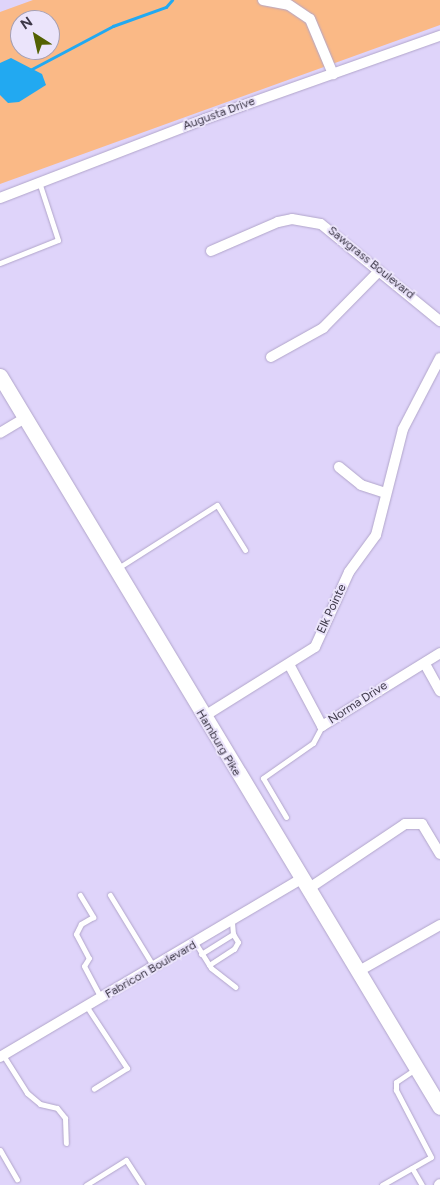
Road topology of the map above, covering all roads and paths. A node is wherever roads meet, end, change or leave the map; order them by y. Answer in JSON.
{"nodes":[{"id":1,"x":263,"y":0,"type":"edge"},
{"id":2,"x":440,"y":36,"type":"edge"},
{"id":3,"x":333,"y":74,"type":"junction"},
{"id":4,"x":39,"y":182,"type":"junction"},
{"id":5,"x":0,"y":198,"type":"edge"},
{"id":6,"x":211,"y":251,"type":"dead end"},
{"id":7,"x":0,"y":263,"type":"edge"},
{"id":8,"x":378,"y":271,"type":"junction"},
{"id":9,"x":440,"y":321,"type":"edge"},
{"id":10,"x":272,"y":356,"type":"dead end"},
{"id":11,"x":440,"y":358,"type":"edge"},
{"id":12,"x":0,"y":376,"type":"edge"},
{"id":13,"x":25,"y":418,"type":"junction"},
{"id":14,"x":0,"y":433,"type":"edge"},
{"id":15,"x":339,"y":467,"type":"dead end"},
{"id":16,"x":385,"y":493,"type":"junction"},
{"id":17,"x":245,"y":550,"type":"dead end"},
{"id":18,"x":115,"y":569,"type":"junction"},
{"id":19,"x":440,"y":653,"type":"edge"},
{"id":20,"x":425,"y":664,"type":"junction"},
{"id":21,"x":290,"y":666,"type":"junction"},
{"id":22,"x":440,"y":691,"type":"edge"},
{"id":23,"x":203,"y":717,"type":"junction"},
{"id":24,"x":322,"y":726,"type":"junction"},
{"id":25,"x":286,"y":817,"type":"dead end"},
{"id":26,"x":440,"y":854,"type":"edge"},
{"id":27,"x":305,"y":884,"type":"junction"},
{"id":28,"x":80,"y":895,"type":"dead end"},
{"id":29,"x":110,"y":895,"type":"dead end"},
{"id":30,"x":232,"y":922,"type":"junction"},
{"id":31,"x":440,"y":925,"type":"edge"},
{"id":32,"x":233,"y":934,"type":"junction"},
{"id":33,"x":196,"y":944,"type":"junction"},
{"id":34,"x":201,"y":954,"type":"junction"},
{"id":35,"x":209,"y":965,"type":"junction"},
{"id":36,"x":155,"y":968,"type":"junction"},
{"id":37,"x":359,"y":970,"type":"junction"},
{"id":38,"x":235,"y":987,"type":"dead end"},
{"id":39,"x":101,"y":998,"type":"junction"},
{"id":40,"x":87,"y":1007,"type":"junction"},
{"id":41,"x":2,"y":1056,"type":"edge"},
{"id":42,"x":417,"y":1068,"type":"junction"},
{"id":43,"x":94,"y":1089,"type":"dead end"},
{"id":44,"x":440,"y":1107,"type":"edge"},
{"id":45,"x":66,"y":1143,"type":"dead end"},
{"id":46,"x":0,"y":1150,"type":"edge"},
{"id":47,"x":412,"y":1168,"type":"junction"},
{"id":48,"x":18,"y":1180,"type":"dead end"},
{"id":49,"x":86,"y":1185,"type":"edge"},
{"id":50,"x":142,"y":1185,"type":"edge"},
{"id":51,"x":382,"y":1185,"type":"edge"},
{"id":52,"x":422,"y":1185,"type":"edge"}],
"edges":[{"from":1,"to":3,"type":"street"},
{"from":2,"to":3,"type":"street","name":"Augusta Drive"},
{"from":3,"to":4,"type":"street","name":"Augusta Drive"},
{"from":4,"to":5,"type":"street","name":"Augusta Drive"},
{"from":4,"to":7,"type":"lane"},
{"from":6,"to":8,"type":"street","name":"Sawgrass Boulevard"},
{"from":8,"to":9,"type":"street","name":"Sawgrass Boulevard"},
{"from":8,"to":10,"type":"street"},
{"from":11,"to":16,"type":"street","name":"Elk Pointe"},
{"from":12,"to":13,"type":"main road","name":"Hamburg Pike"},
{"from":13,"to":14,"type":"street"},
{"from":13,"to":18,"type":"main road","name":"Hamburg Pike"},
{"from":15,"to":16,"type":"street"},
{"from":16,"to":21,"type":"street","name":"Elk Pointe"},
{"from":17,"to":18,"type":"lane"},
{"from":18,"to":23,"type":"main road","name":"Hamburg Pike"},
{"from":19,"to":20,"type":"street","name":"Norma Drive"},
{"from":20,"to":22,"type":"street"},
{"from":20,"to":24,"type":"street","name":"Norma Drive"},
{"from":21,"to":23,"type":"street","name":"Elk Pointe"},
{"from":21,"to":24,"type":"street","name":"Norma Drive"},
{"from":23,"to":27,"type":"main road","name":"Hamburg Pike"},
{"from":24,"to":25,"type":"lane"},
{"from":26,"to":27,"type":"street","name":"Fabricon Boulevard"},
{"from":27,"to":30,"type":"street","name":"Fabricon Boulevard"},
{"from":27,"to":37,"type":"main road","name":"Hamburg Pike"},
{"from":28,"to":39,"type":"lane"},
{"from":29,"to":36,"type":"lane"},
{"from":30,"to":32,"type":"lane"},
{"from":30,"to":33,"type":"street","name":"Fabricon Boulevard"},
{"from":31,"to":37,"type":"street"},
{"from":32,"to":34,"type":"lane"},
{"from":32,"to":35,"type":"lane"},
{"from":33,"to":34,"type":"lane"},
{"from":33,"to":36,"type":"street","name":"Fabricon Boulevard"},
{"from":34,"to":35,"type":"lane"},
{"from":35,"to":38,"type":"lane"},
{"from":36,"to":39,"type":"street","name":"Fabricon Boulevard"},
{"from":37,"to":42,"type":"main road","name":"Hamburg Pike"},
{"from":39,"to":40,"type":"street","name":"Fabricon Boulevard"},
{"from":40,"to":41,"type":"street","name":"Fabricon Boulevard"},
{"from":40,"to":43,"type":"lane"},
{"from":41,"to":45,"type":"lane"},
{"from":42,"to":44,"type":"main road","name":"Hamburg Pike"},
{"from":42,"to":47,"type":"lane"},
{"from":46,"to":48,"type":"lane"},
{"from":47,"to":51,"type":"lane"},
{"from":47,"to":52,"type":"lane"},
{"from":49,"to":50,"type":"lane"}]}
